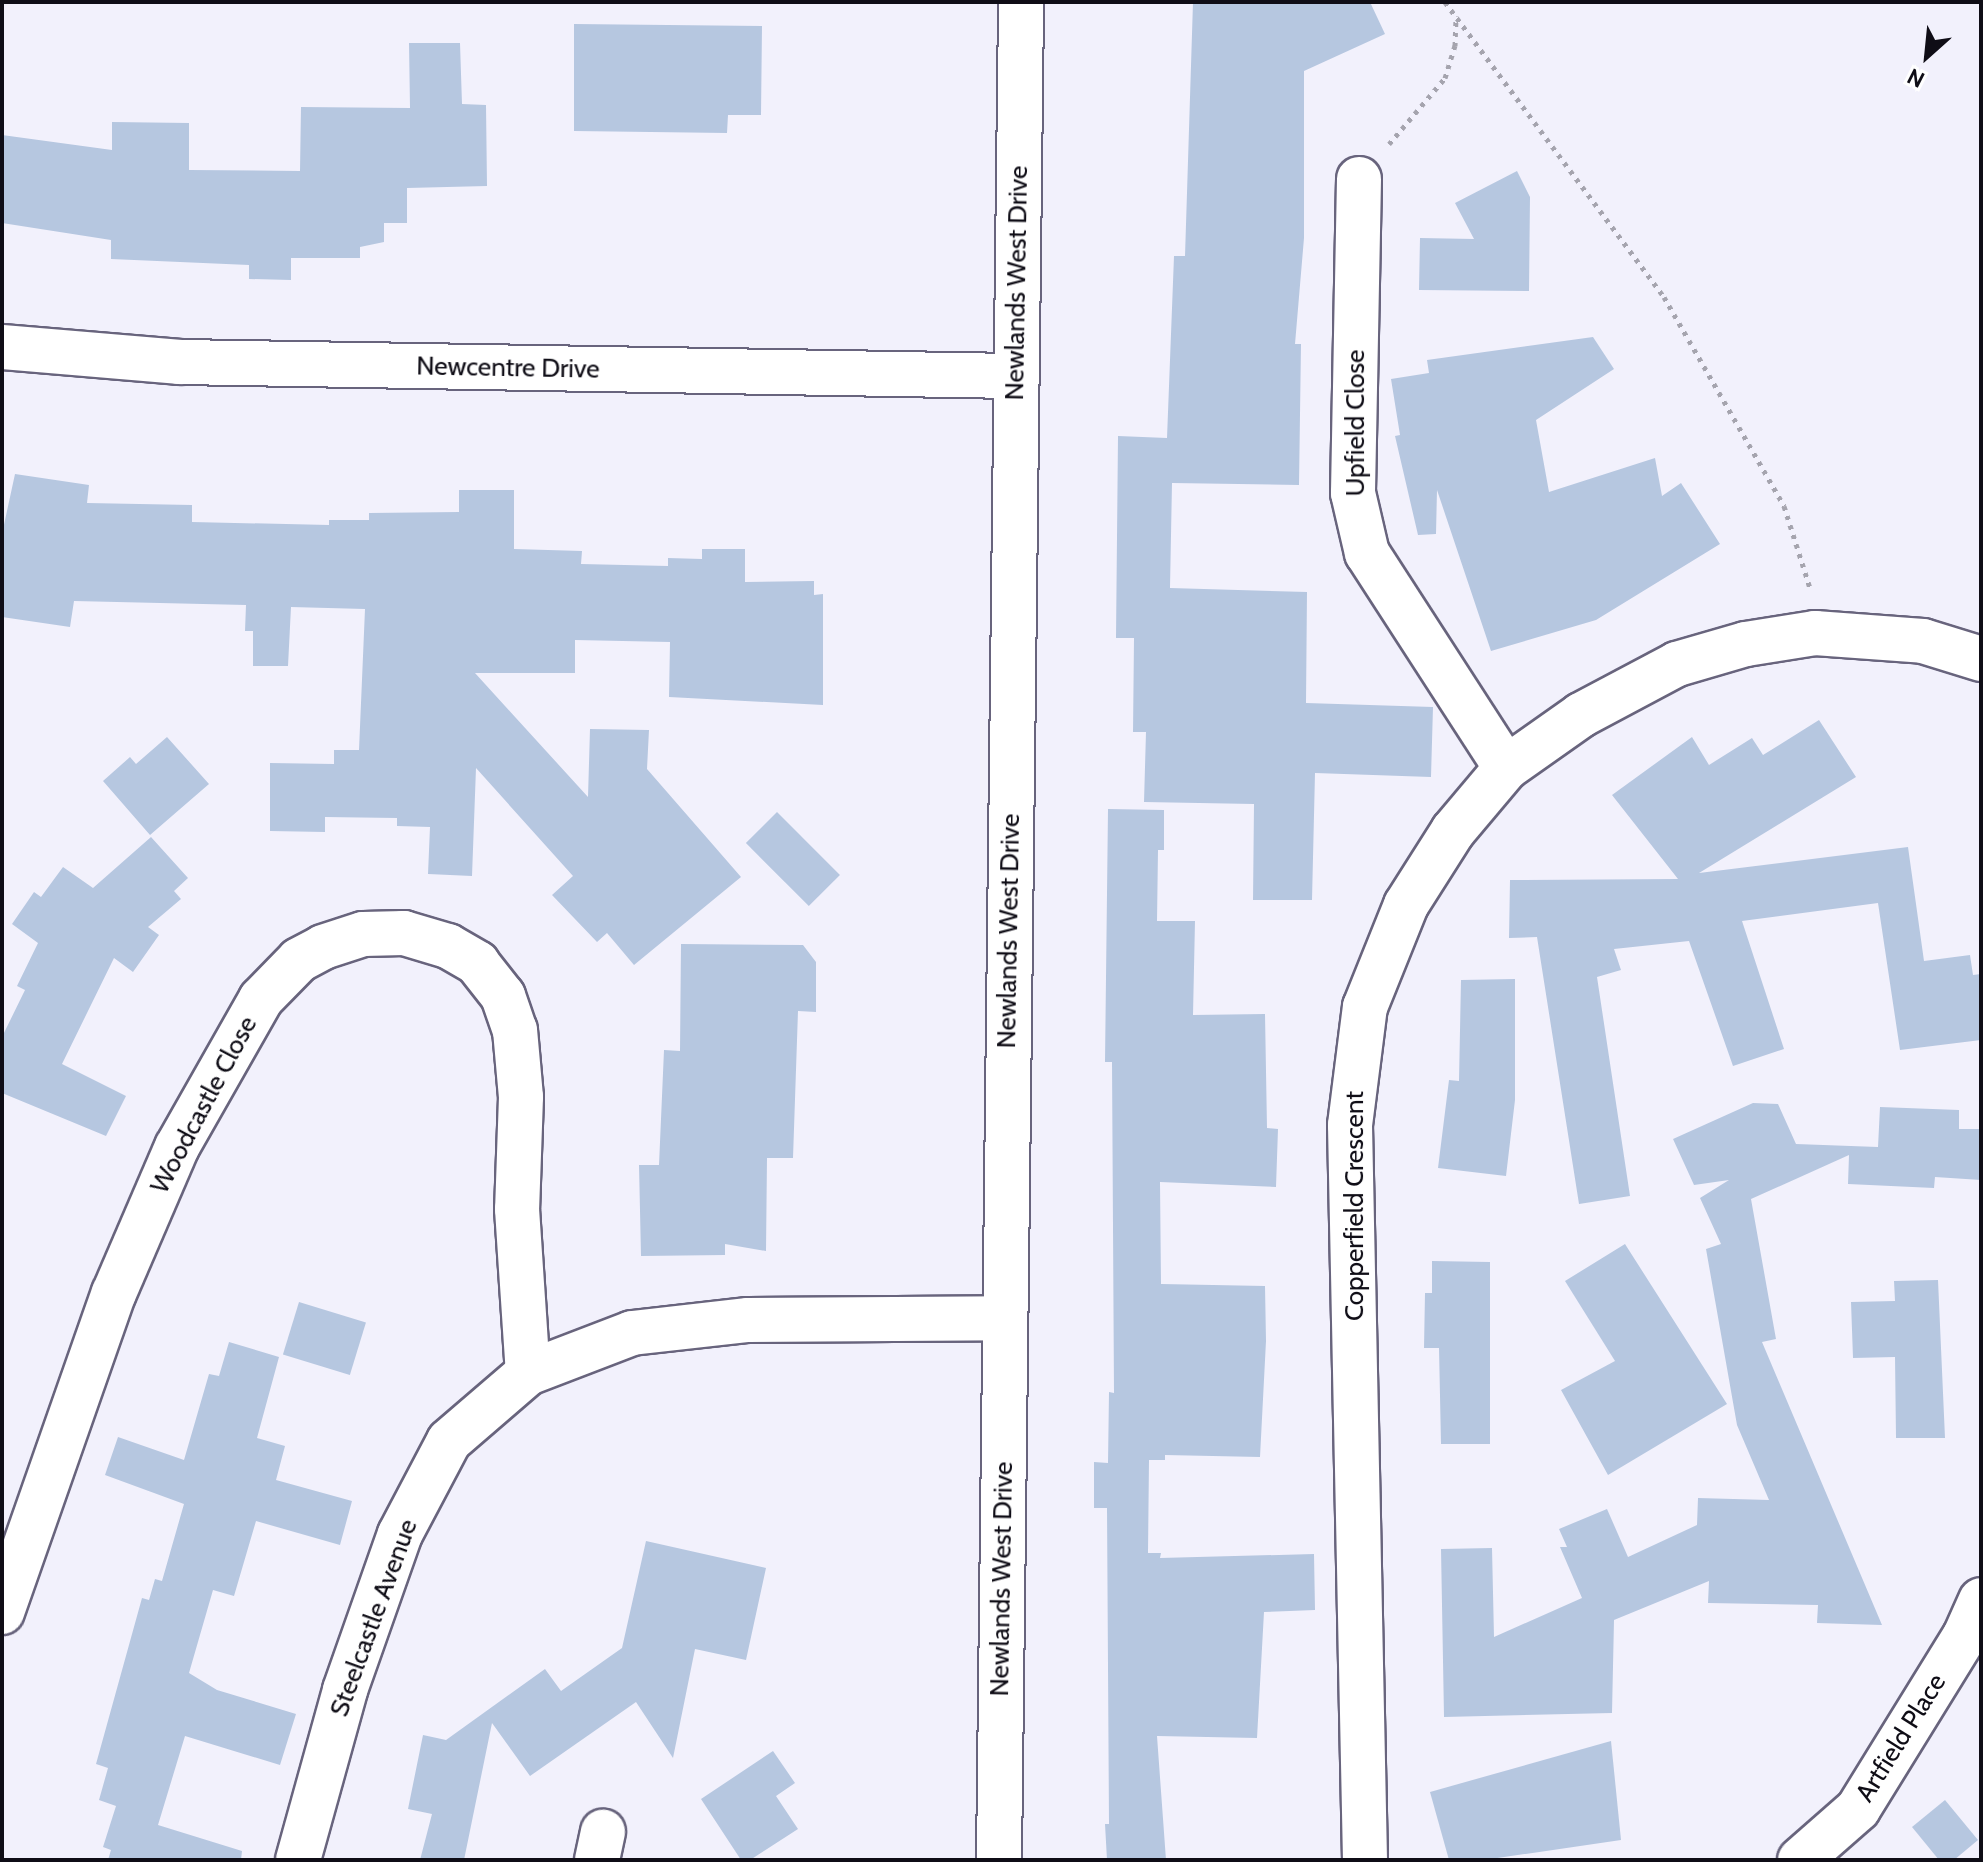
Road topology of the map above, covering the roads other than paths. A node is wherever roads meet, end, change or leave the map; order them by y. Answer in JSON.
{"nodes":[{"id":1,"x":1021,"y":2,"type":"edge"},
{"id":2,"x":1359,"y":179,"type":"road end"},
{"id":3,"x":2,"y":347,"type":"edge"},
{"id":4,"x":1015,"y":376,"type":"junction"},
{"id":5,"x":1981,"y":659,"type":"edge"},
{"id":6,"x":1506,"y":768,"type":"junction"},
{"id":7,"x":1005,"y":1318,"type":"junction"},
{"id":8,"x":528,"y":1373,"type":"junction"},
{"id":9,"x":1981,"y":1600,"type":"edge"},
{"id":10,"x":2,"y":1612,"type":"edge"},
{"id":11,"x":298,"y":1860,"type":"edge"},
{"id":12,"x":999,"y":1860,"type":"edge"},
{"id":13,"x":1365,"y":1860,"type":"edge"},
{"id":14,"x":1800,"y":1860,"type":"edge"}],
"edges":[{"from":1,"to":4,"type":"street","name":"Newlands West Drive"},
{"from":2,"to":6,"type":"street","name":"Upfield Close"},
{"from":3,"to":4,"type":"street","name":"Newcentre Drive"},
{"from":4,"to":7,"type":"street","name":"Newlands West Drive"},
{"from":5,"to":6,"type":"street","name":"Copperfield Crescent"},
{"from":6,"to":13,"type":"street","name":"Copperfield Crescent"},
{"from":7,"to":8,"type":"street","name":"Steelcastle Avenue"},
{"from":7,"to":12,"type":"street","name":"Newlands West Drive"},
{"from":8,"to":10,"type":"street","name":"Woodcastle Close"},
{"from":8,"to":11,"type":"street","name":"Steelcastle Avenue"},
{"from":9,"to":14,"type":"street","name":"Artfield Place"}]}
